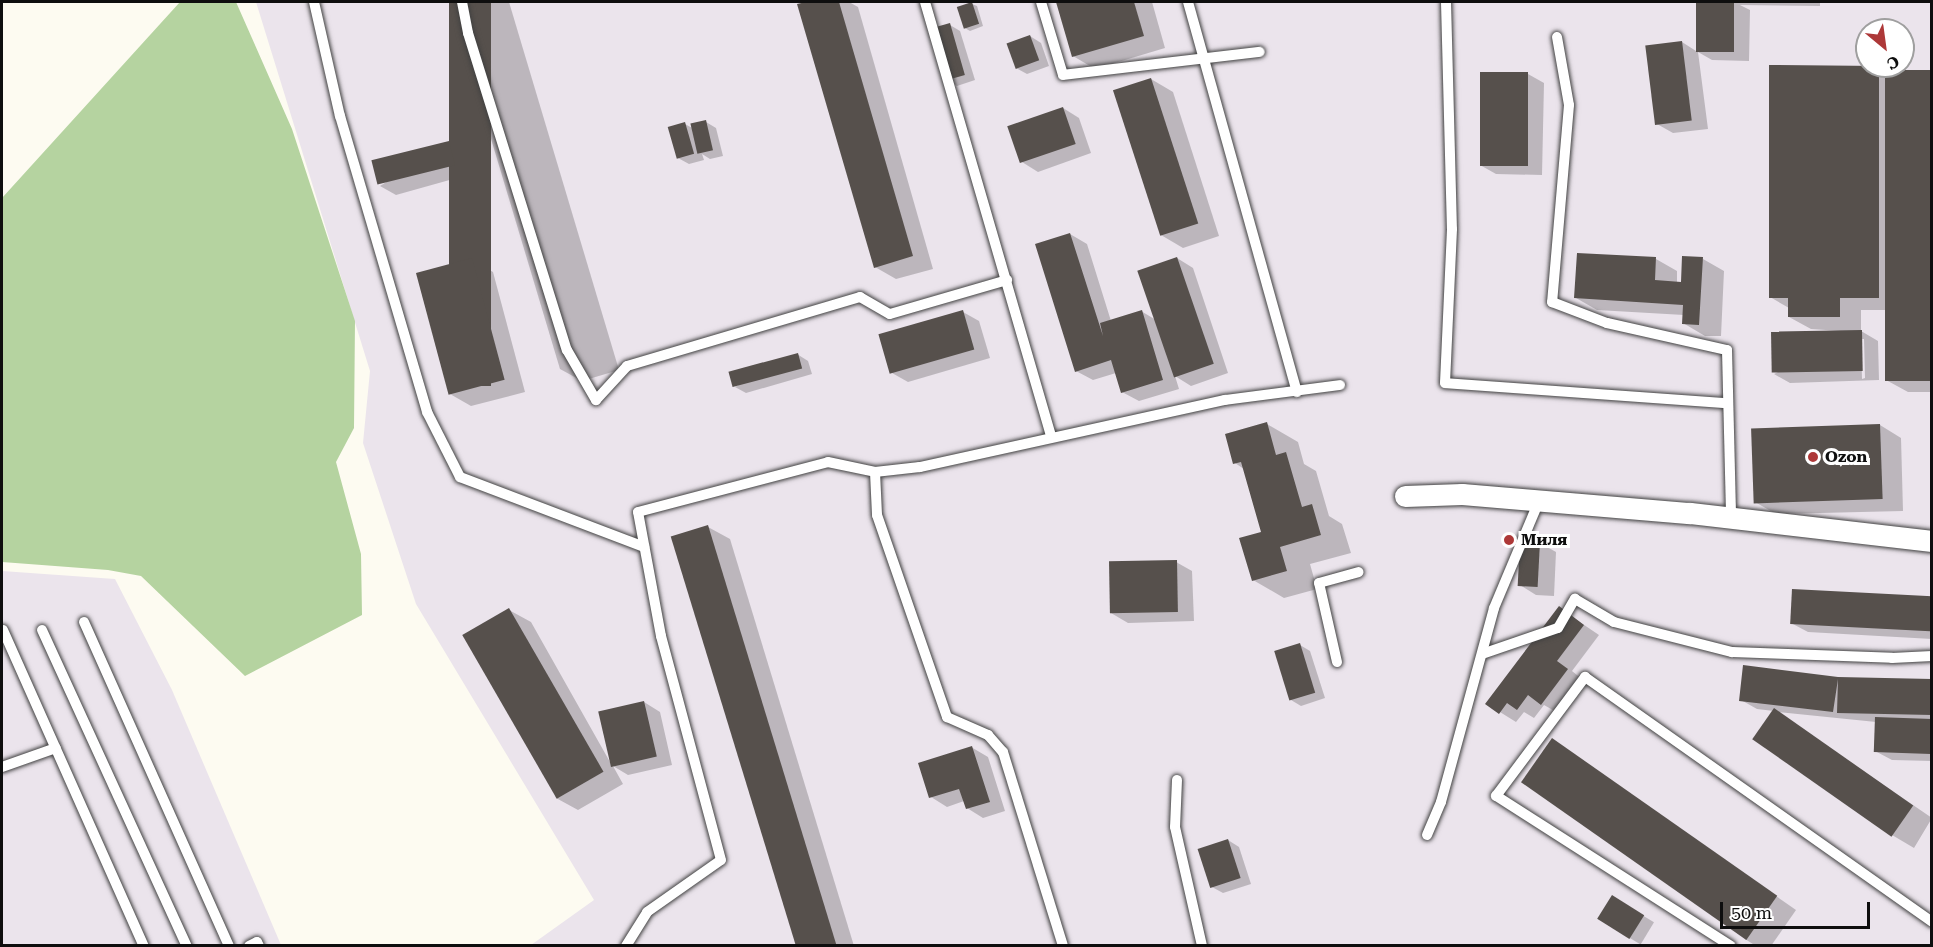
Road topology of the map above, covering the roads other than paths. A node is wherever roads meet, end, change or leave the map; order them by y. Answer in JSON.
{"nodes":[{"id":1,"x":314,"y":2,"type":"edge"},
{"id":2,"x":462,"y":2,"type":"edge"},
{"id":3,"x":925,"y":2,"type":"edge"},
{"id":4,"x":1041,"y":2,"type":"edge"},
{"id":5,"x":1188,"y":2,"type":"edge"},
{"id":6,"x":1446,"y":2,"type":"edge"},
{"id":7,"x":1557,"y":37,"type":"dead end"},
{"id":8,"x":1260,"y":52,"type":"dead end"},
{"id":9,"x":1201,"y":59,"type":"junction"},
{"id":10,"x":1007,"y":280,"type":"junction"},
{"id":11,"x":1340,"y":385,"type":"dead end"},
{"id":12,"x":1297,"y":392,"type":"junction"},
{"id":13,"x":1725,"y":403,"type":"junction"},
{"id":14,"x":1051,"y":436,"type":"junction"},
{"id":15,"x":875,"y":472,"type":"junction"},
{"id":16,"x":1406,"y":496,"type":"dead end"},
{"id":17,"x":1539,"y":501,"type":"junction"},
{"id":18,"x":1731,"y":516,"type":"junction"},
{"id":19,"x":1932,"y":541,"type":"edge"},
{"id":20,"x":644,"y":547,"type":"junction"},
{"id":21,"x":1359,"y":572,"type":"dead end"},
{"id":22,"x":84,"y":622,"type":"dead end"},
{"id":23,"x":3,"y":630,"type":"dead end"},
{"id":24,"x":42,"y":630,"type":"dead end"},
{"id":25,"x":1482,"y":654,"type":"junction"},
{"id":26,"x":1932,"y":656,"type":"edge"},
{"id":27,"x":1337,"y":662,"type":"dead end"},
{"id":28,"x":56,"y":748,"type":"junction"},
{"id":29,"x":2,"y":767,"type":"edge"},
{"id":30,"x":1177,"y":780,"type":"dead end"},
{"id":31,"x":1427,"y":835,"type":"dead end"},
{"id":32,"x":1932,"y":922,"type":"edge"},
{"id":33,"x":144,"y":945,"type":"edge"},
{"id":34,"x":187,"y":945,"type":"edge"},
{"id":35,"x":229,"y":945,"type":"edge"},
{"id":36,"x":249,"y":945,"type":"edge"},
{"id":37,"x":259,"y":945,"type":"edge"},
{"id":38,"x":626,"y":945,"type":"edge"},
{"id":39,"x":1063,"y":945,"type":"edge"},
{"id":40,"x":1202,"y":945,"type":"edge"},
{"id":41,"x":1731,"y":945,"type":"edge"}],
"edges":[{"from":1,"to":20,"type":"lane"},
{"from":2,"to":10,"type":"lane"},
{"from":3,"to":10,"type":"lane"},
{"from":4,"to":9,"type":"lane"},
{"from":5,"to":9,"type":"lane"},
{"from":6,"to":13,"type":"lane"},
{"from":7,"to":13,"type":"lane"},
{"from":8,"to":9,"type":"lane"},
{"from":9,"to":12,"type":"lane"},
{"from":10,"to":14,"type":"lane"},
{"from":11,"to":12,"type":"lane"},
{"from":12,"to":14,"type":"lane"},
{"from":13,"to":18,"type":"lane"},
{"from":14,"to":15,"type":"lane"},
{"from":15,"to":20,"type":"lane"},
{"from":15,"to":39,"type":"lane"},
{"from":16,"to":17,"type":"street"},
{"from":17,"to":18,"type":"street"},
{"from":17,"to":25,"type":"lane"},
{"from":18,"to":19,"type":"street"},
{"from":20,"to":38,"type":"lane"},
{"from":21,"to":27,"type":"lane"},
{"from":22,"to":35,"type":"lane"},
{"from":23,"to":28,"type":"lane"},
{"from":24,"to":34,"type":"lane"},
{"from":25,"to":26,"type":"lane"},
{"from":25,"to":31,"type":"lane"},
{"from":28,"to":29,"type":"lane"},
{"from":28,"to":33,"type":"lane"},
{"from":30,"to":40,"type":"lane"},
{"from":32,"to":41,"type":"lane"},
{"from":36,"to":37,"type":"lane"}]}
